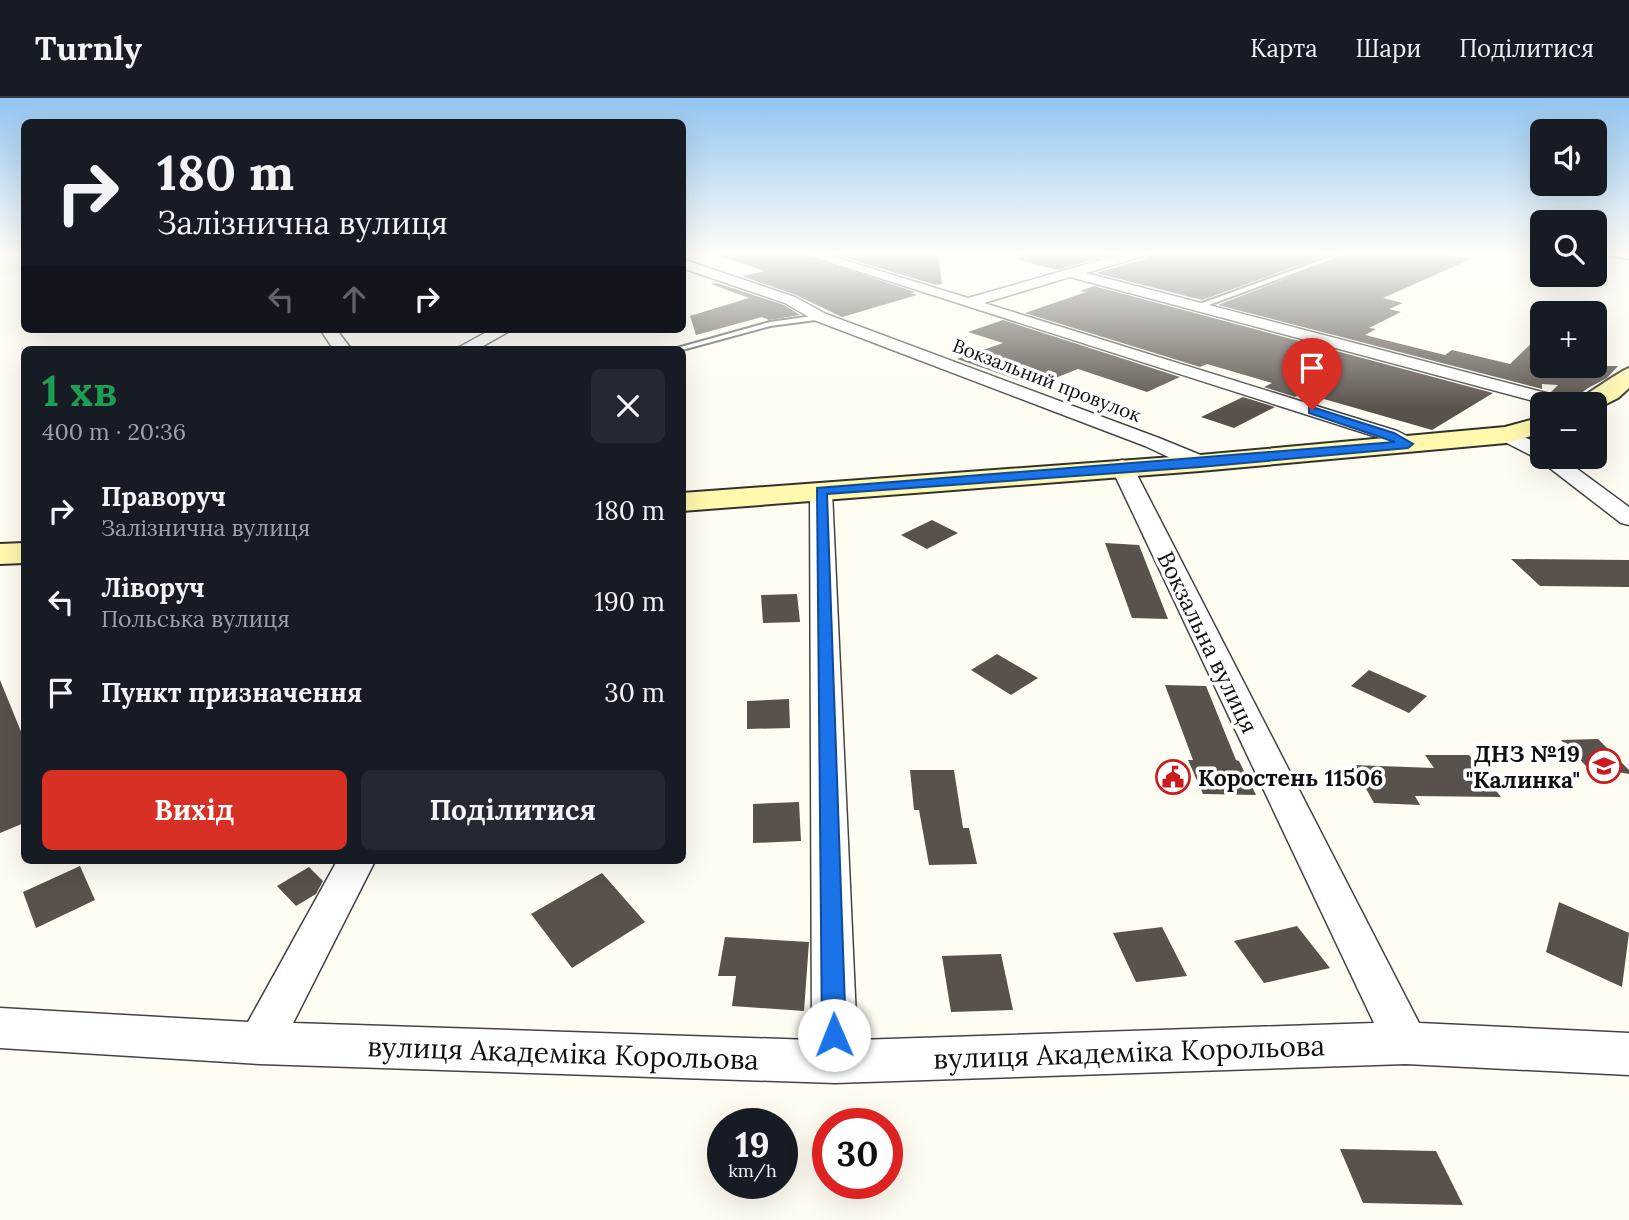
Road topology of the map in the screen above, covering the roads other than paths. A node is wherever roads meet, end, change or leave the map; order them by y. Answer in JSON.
{"nodes":[{"id":1,"x":798,"y":304,"type":"edge"},
{"id":2,"x":972,"y":304,"type":"edge"},
{"id":3,"x":1192,"y":304,"type":"edge"},
{"id":4,"x":1203,"y":304,"type":"edge"},
{"id":5,"x":1198,"y":306,"type":"junction"},
{"id":6,"x":820,"y":317,"type":"junction"},
{"id":7,"x":497,"y":333,"type":"edge"},
{"id":8,"x":471,"y":346,"type":"edge"},
{"id":9,"x":686,"y":347,"type":"edge"},
{"id":10,"x":1629,"y":375,"type":"edge"},
{"id":11,"x":1530,"y":394,"type":"edge"},
{"id":12,"x":1607,"y":394,"type":"edge"},
{"id":13,"x":1530,"y":428,"type":"edge"},
{"id":14,"x":1506,"y":435,"type":"junction"},
{"id":15,"x":1408,"y":444,"type":"junction"},
{"id":16,"x":1530,"y":448,"type":"edge"},
{"id":17,"x":1200,"y":463,"type":"junction"},
{"id":18,"x":1122,"y":467,"type":"junction"},
{"id":19,"x":1563,"y":469,"type":"edge"},
{"id":20,"x":821,"y":491,"type":"junction"},
{"id":21,"x":686,"y":502,"type":"edge"},
{"id":22,"x":1629,"y":518,"type":"edge"},
{"id":23,"x":354,"y":864,"type":"edge"},
{"id":24,"x":0,"y":1028,"type":"edge"},
{"id":25,"x":260,"y":1043,"type":"junction"},
{"id":26,"x":1406,"y":1043,"type":"junction"},
{"id":27,"x":1629,"y":1054,"type":"edge"},
{"id":28,"x":835,"y":1062,"type":"junction"}],
"edges":[{"from":1,"to":6,"type":"street","name":"Вокзальний провулок"},
{"from":2,"to":15,"type":"street"},
{"from":3,"to":5,"type":"street"},
{"from":4,"to":5,"type":"lane"},
{"from":5,"to":11,"type":"street"},
{"from":6,"to":9,"type":"lane"},
{"from":6,"to":17,"type":"street","name":"Вокзальний провулок"},
{"from":7,"to":8,"type":"street"},
{"from":10,"to":12,"type":"street"},
{"from":13,"to":14,"type":"street"},
{"from":14,"to":15,"type":"street"},
{"from":14,"to":16,"type":"street"},
{"from":15,"to":17,"type":"street"},
{"from":17,"to":18,"type":"street"},
{"from":18,"to":20,"type":"street"},
{"from":18,"to":26,"type":"street","name":"Вокзальна вулиця"},
{"from":19,"to":22,"type":"street"},
{"from":20,"to":21,"type":"street"},
{"from":20,"to":28,"type":"street"},
{"from":23,"to":25,"type":"street"},
{"from":24,"to":25,"type":"street","name":"вулиця Академіка Корольова"},
{"from":25,"to":28,"type":"street","name":"вулиця Академіка Корольова"},
{"from":26,"to":27,"type":"street","name":"вулиця Академіка Корольова"},
{"from":26,"to":28,"type":"street","name":"вулиця Академіка Корольова"}]}
